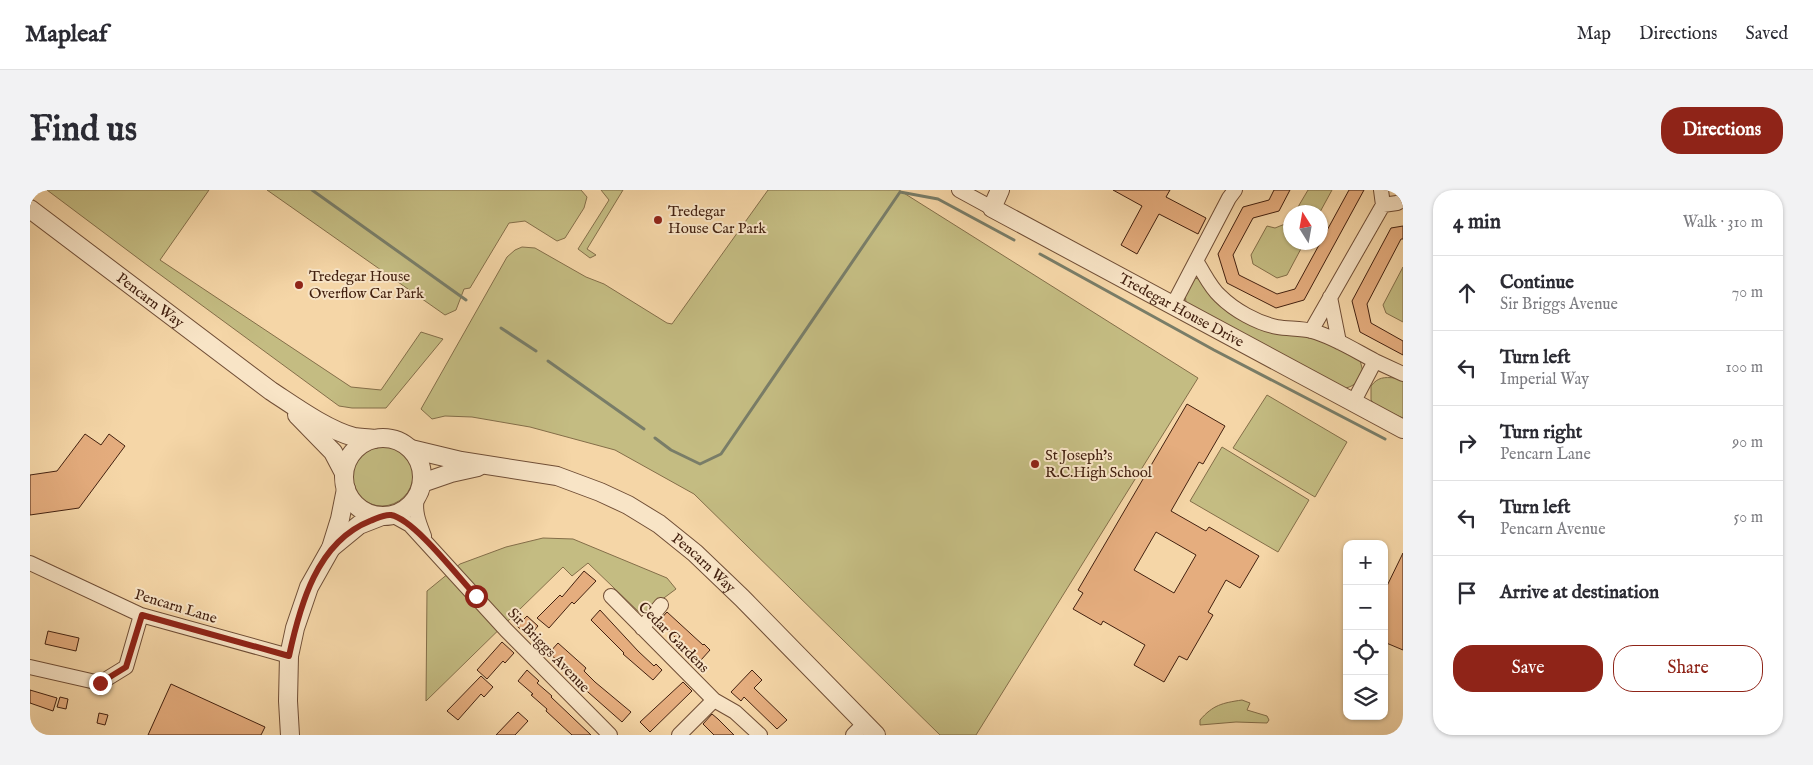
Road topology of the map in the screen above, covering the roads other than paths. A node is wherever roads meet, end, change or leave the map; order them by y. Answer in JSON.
{"nodes":[{"id":1,"x":960,"y":190,"type":"edge"},
{"id":2,"x":1000,"y":190,"type":"edge"},
{"id":3,"x":1235,"y":190,"type":"edge"},
{"id":4,"x":1380,"y":190,"type":"edge"},
{"id":5,"x":1403,"y":200,"type":"edge"},
{"id":6,"x":1383,"y":205,"type":"junction"},
{"id":7,"x":992,"y":208,"type":"junction"},
{"id":8,"x":30,"y":209,"type":"edge"},
{"id":9,"x":1196,"y":262,"type":"junction"},
{"id":10,"x":1330,"y":298,"type":"junction"},
{"id":11,"x":1172,"y":305,"type":"junction"},
{"id":12,"x":1311,"y":331,"type":"junction"},
{"id":13,"x":1339,"y":342,"type":"junction"},
{"id":14,"x":1374,"y":361,"type":"junction"},
{"id":15,"x":1403,"y":374,"type":"edge"},
{"id":16,"x":271,"y":390,"type":"junction"},
{"id":17,"x":1353,"y":403,"type":"junction"},
{"id":18,"x":1403,"y":429,"type":"edge"},
{"id":19,"x":374,"y":439,"type":"junction"},
{"id":20,"x":411,"y":448,"type":"junction"},
{"id":21,"x":488,"y":465,"type":"junction"},
{"id":22,"x":345,"y":481,"type":"junction"},
{"id":23,"x":420,"y":490,"type":"junction"},
{"id":24,"x":387,"y":516,"type":"junction"},
{"id":25,"x":426,"y":541,"type":"junction"},
{"id":26,"x":331,"y":548,"type":"junction"},
{"id":27,"x":30,"y":564,"type":"edge"},
{"id":28,"x":611,"y":596,"type":"dead end"},
{"id":29,"x":661,"y":605,"type":"dead end"},
{"id":30,"x":142,"y":615,"type":"junction"},
{"id":31,"x":642,"y":628,"type":"junction"},
{"id":32,"x":289,"y":656,"type":"junction"},
{"id":33,"x":30,"y":667,"type":"edge"},
{"id":34,"x":714,"y":700,"type":"junction"},
{"id":35,"x":865,"y":731,"type":"edge"},
{"id":36,"x":290,"y":735,"type":"edge"},
{"id":37,"x":610,"y":735,"type":"edge"},
{"id":38,"x":679,"y":735,"type":"edge"},
{"id":39,"x":760,"y":735,"type":"edge"}],
"edges":[{"from":1,"to":7,"type":"street","name":"Tredegar House Drive"},
{"from":2,"to":7,"type":"street"},
{"from":3,"to":9,"type":"street"},
{"from":4,"to":6,"type":"street"},
{"from":5,"to":6,"type":"street"},
{"from":6,"to":10,"type":"street"},
{"from":7,"to":11,"type":"street","name":"Tredegar House Drive"},
{"from":8,"to":16,"type":"street","name":"Pencarn Way"},
{"from":9,"to":11,"type":"street"},
{"from":9,"to":12,"type":"street"},
{"from":10,"to":12,"type":"street"},
{"from":10,"to":13,"type":"street"},
{"from":11,"to":17,"type":"street","name":"Tredegar House Drive"},
{"from":12,"to":13,"type":"street"},
{"from":13,"to":14,"type":"street"},
{"from":14,"to":15,"type":"street"},
{"from":14,"to":17,"type":"street"},
{"from":16,"to":19,"type":"street","name":"Pencarn Way"},
{"from":16,"to":22,"type":"street","name":"Pencarn Way"},
{"from":17,"to":18,"type":"street","name":"Tredegar House Drive"},
{"from":19,"to":20,"type":"street"},
{"from":19,"to":22,"type":"street"},
{"from":20,"to":21,"type":"street","name":"Pencarn Way"},
{"from":20,"to":23,"type":"street"},
{"from":21,"to":23,"type":"street","name":"Pencarn Way"},
{"from":21,"to":35,"type":"street","name":"Pencarn Way"},
{"from":22,"to":24,"type":"street"},
{"from":22,"to":26,"type":"street"},
{"from":23,"to":24,"type":"street"},
{"from":23,"to":25,"type":"street","name":"Sir Briggs Avenue"},
{"from":24,"to":25,"type":"street","name":"Sir Briggs Avenue"},
{"from":24,"to":26,"type":"street"},
{"from":25,"to":37,"type":"street","name":"Sir Briggs Avenue"},
{"from":26,"to":32,"type":"street"},
{"from":27,"to":30,"type":"street","name":"Pencarn Lane"},
{"from":28,"to":31,"type":"street","name":"Cedar Gardens"},
{"from":29,"to":31,"type":"street"},
{"from":30,"to":32,"type":"street","name":"Pencarn Lane"},
{"from":30,"to":33,"type":"street"},
{"from":31,"to":34,"type":"street","name":"Cedar Gardens"},
{"from":32,"to":36,"type":"street"},
{"from":34,"to":38,"type":"street"},
{"from":34,"to":39,"type":"street","name":"Cedar Gardens"}]}
